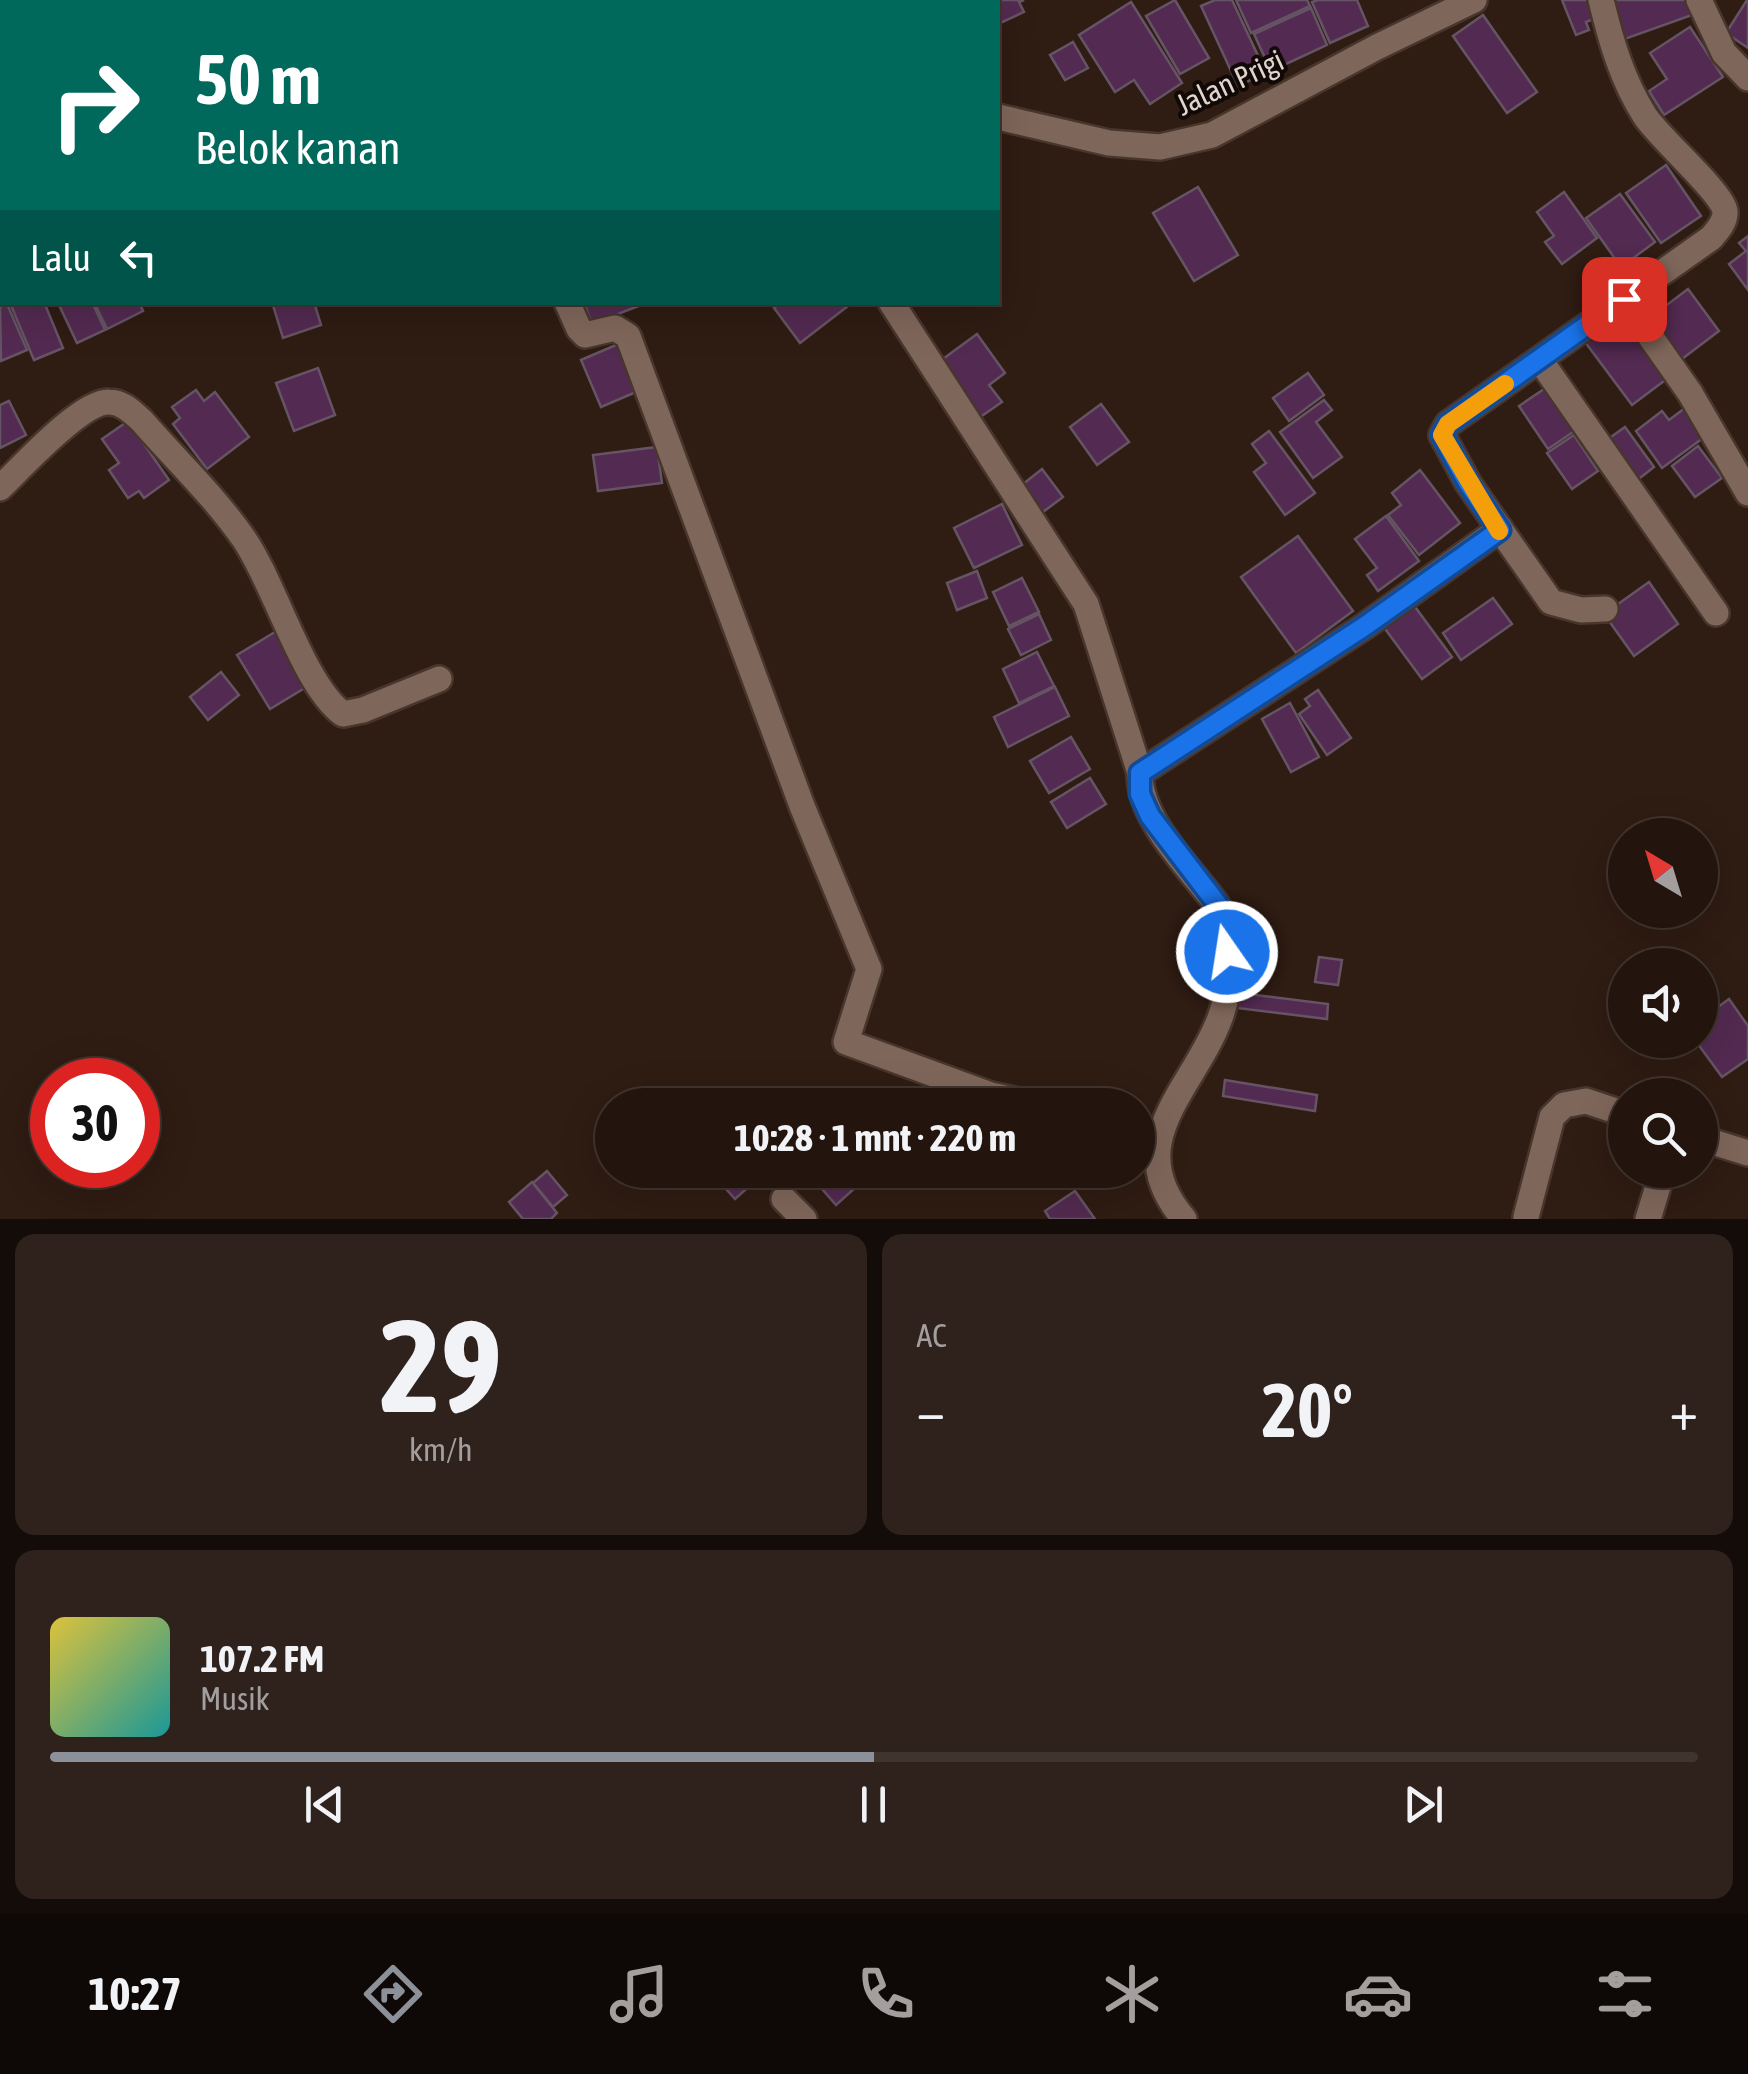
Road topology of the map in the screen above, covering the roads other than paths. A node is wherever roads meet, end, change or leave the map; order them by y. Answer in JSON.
{"nodes":[{"id":1,"x":1474,"y":0,"type":"edge"},
{"id":2,"x":1601,"y":0,"type":"edge"},
{"id":3,"x":1699,"y":0,"type":"edge"},
{"id":4,"x":1748,"y":78,"type":"edge"},
{"id":5,"x":1000,"y":117,"type":"edge"},
{"id":6,"x":1624,"y":299,"type":"junction"},
{"id":7,"x":568,"y":305,"type":"edge"},
{"id":8,"x":893,"y":305,"type":"edge"},
{"id":9,"x":1540,"y":360,"type":"junction"},
{"id":10,"x":0,"y":488,"type":"edge"},
{"id":11,"x":1748,"y":493,"type":"edge"},
{"id":12,"x":1500,"y":530,"type":"junction"},
{"id":13,"x":1605,"y":610,"type":"dead end"},
{"id":14,"x":1716,"y":613,"type":"dead end"},
{"id":15,"x":439,"y":679,"type":"dead end"},
{"id":16,"x":1140,"y":773,"type":"junction"},
{"id":17,"x":972,"y":1088,"type":"edge"},
{"id":18,"x":1608,"y":1108,"type":"edge"},
{"id":19,"x":1155,"y":1117,"type":"edge"},
{"id":20,"x":1155,"y":1142,"type":"edge"},
{"id":21,"x":1718,"y":1143,"type":"edge"},
{"id":22,"x":1748,"y":1152,"type":"edge"},
{"id":23,"x":1657,"y":1188,"type":"edge"},
{"id":24,"x":784,"y":1199,"type":"dead end"},
{"id":25,"x":1526,"y":1217,"type":"edge"},
{"id":26,"x":804,"y":1219,"type":"edge"},
{"id":27,"x":1184,"y":1219,"type":"edge"},
{"id":28,"x":1648,"y":1219,"type":"edge"}],
"edges":[{"from":1,"to":5,"type":"street","name":"Jalan Prigi"},
{"from":2,"to":6,"type":"street"},
{"from":3,"to":4,"type":"street"},
{"from":6,"to":9,"type":"street"},
{"from":6,"to":11,"type":"street"},
{"from":7,"to":17,"type":"street"},
{"from":8,"to":16,"type":"street"},
{"from":9,"to":12,"type":"street"},
{"from":9,"to":14,"type":"street"},
{"from":10,"to":15,"type":"street"},
{"from":12,"to":13,"type":"street"},
{"from":12,"to":16,"type":"street"},
{"from":16,"to":19,"type":"street"},
{"from":18,"to":25,"type":"street"},
{"from":20,"to":27,"type":"street"},
{"from":21,"to":22,"type":"street"},
{"from":23,"to":28,"type":"street"},
{"from":24,"to":26,"type":"street"}]}
